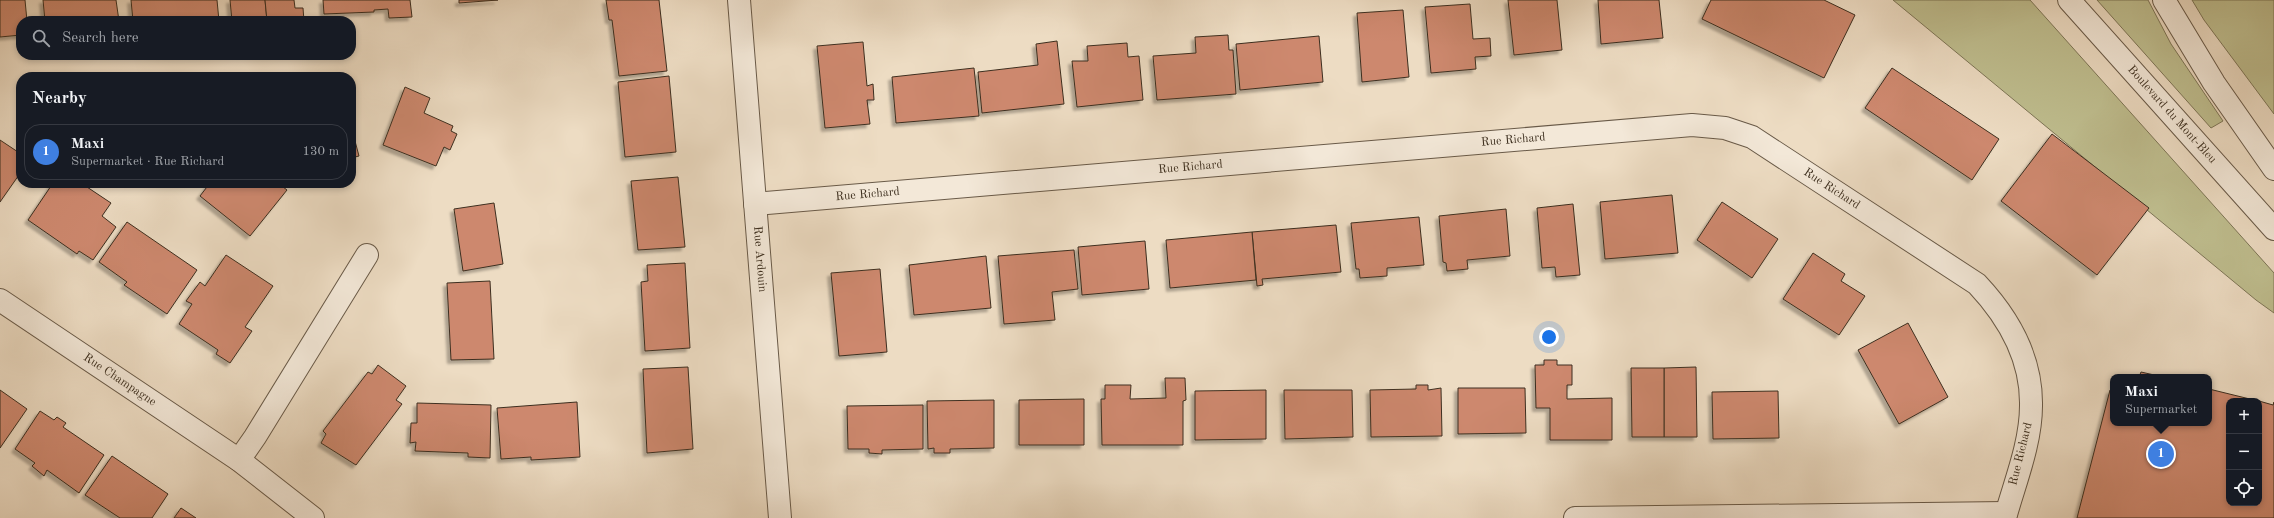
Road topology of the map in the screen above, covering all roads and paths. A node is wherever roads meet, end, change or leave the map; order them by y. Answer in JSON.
{"nodes":[{"id":1,"x":739,"y":0,"type":"edge"},
{"id":2,"x":2069,"y":0,"type":"edge"},
{"id":3,"x":2164,"y":0,"type":"edge"},
{"id":4,"x":2274,"y":169,"type":"edge"},
{"id":5,"x":755,"y":204,"type":"junction"},
{"id":6,"x":2274,"y":229,"type":"edge"},
{"id":7,"x":367,"y":255,"type":"dead end"},
{"id":8,"x":0,"y":300,"type":"edge"},
{"id":9,"x":239,"y":460,"type":"junction"},
{"id":10,"x":2005,"y":515,"type":"edge"},
{"id":11,"x":313,"y":518,"type":"edge"},
{"id":12,"x":780,"y":518,"type":"edge"},
{"id":13,"x":1575,"y":518,"type":"edge"}],
"edges":[{"from":1,"to":5,"type":"street","name":"Rue Ardouin"},
{"from":2,"to":6,"type":"street","name":"Boulevard du Mont-Bleu"},
{"from":3,"to":4,"type":"street"},
{"from":5,"to":10,"type":"street","name":"Rue Richard"},
{"from":5,"to":12,"type":"street","name":"Rue Ardouin"},
{"from":7,"to":9,"type":"street"},
{"from":8,"to":9,"type":"street","name":"Rue Champagne"},
{"from":9,"to":11,"type":"street","name":"Rue Champagne"},
{"from":10,"to":13,"type":"street"}]}
